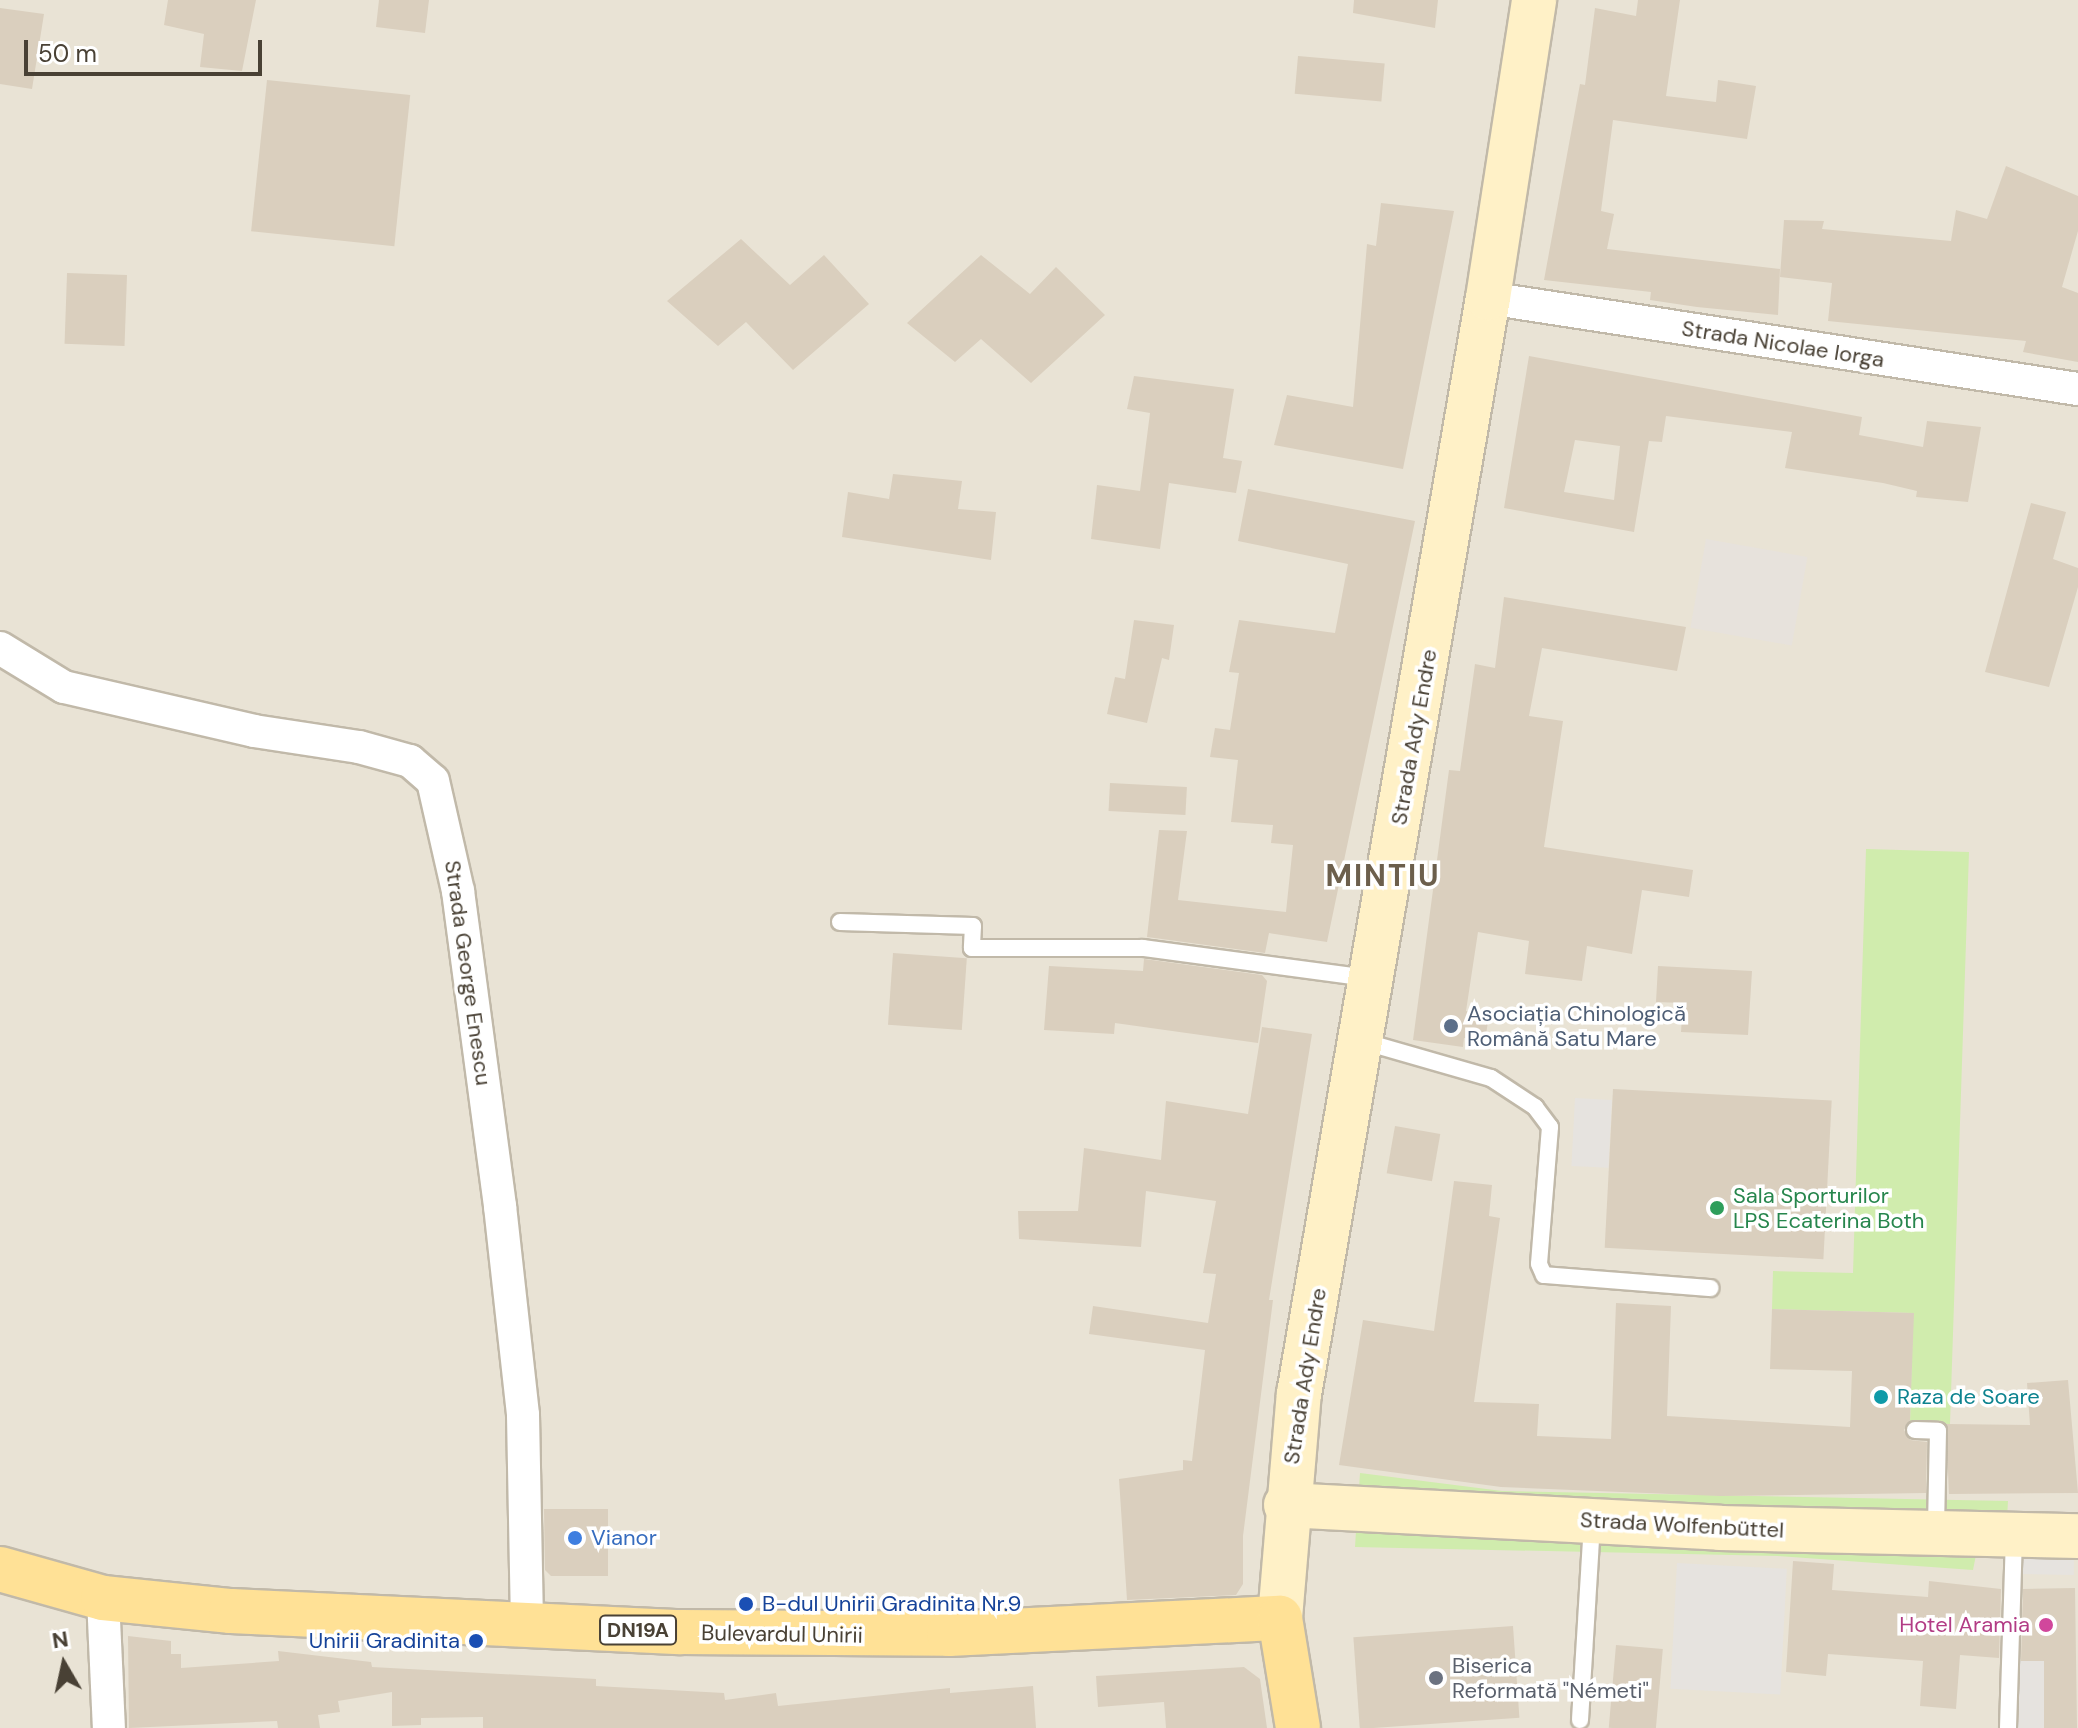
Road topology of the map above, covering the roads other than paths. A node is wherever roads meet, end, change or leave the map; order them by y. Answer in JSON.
{"nodes":[{"id":1,"x":1534,"y":0,"type":"edge"},
{"id":2,"x":1488,"y":298,"type":"junction"},
{"id":3,"x":2078,"y":389,"type":"edge"},
{"id":4,"x":0,"y":648,"type":"edge"},
{"id":5,"x":840,"y":922,"type":"dead end"},
{"id":6,"x":1373,"y":979,"type":"junction"},
{"id":7,"x":1362,"y":1041,"type":"junction"},
{"id":8,"x":1710,"y":1288,"type":"dead end"},
{"id":9,"x":1915,"y":1430,"type":"dead end"},
{"id":10,"x":1286,"y":1505,"type":"junction"},
{"id":11,"x":1592,"y":1521,"type":"junction"},
{"id":12,"x":1936,"y":1534,"type":"junction"},
{"id":13,"x":2014,"y":1536,"type":"junction"},
{"id":14,"x":2078,"y":1536,"type":"edge"},
{"id":15,"x":0,"y":1569,"type":"edge"},
{"id":16,"x":103,"y":1598,"type":"junction"},
{"id":17,"x":1280,"y":1618,"type":"junction"},
{"id":18,"x":527,"y":1625,"type":"junction"},
{"id":19,"x":1580,"y":1720,"type":"dead end"},
{"id":20,"x":109,"y":1728,"type":"edge"},
{"id":21,"x":1298,"y":1728,"type":"edge"},
{"id":22,"x":2008,"y":1728,"type":"edge"}],
"edges":[{"from":1,"to":2,"type":"main road","name":"Strada Ady Endre"},
{"from":2,"to":3,"type":"street","name":"Strada Nicolae Iorga"},
{"from":2,"to":6,"type":"main road","name":"Strada Ady Endre"},
{"from":4,"to":18,"type":"street","name":"Strada George Enescu"},
{"from":5,"to":6,"type":"lane"},
{"from":6,"to":7,"type":"main road","name":"Strada Ady Endre"},
{"from":7,"to":8,"type":"lane"},
{"from":7,"to":10,"type":"main road","name":"Strada Ady Endre"},
{"from":9,"to":12,"type":"lane"},
{"from":10,"to":11,"type":"main road","name":"Strada Wolfenbüttel"},
{"from":10,"to":17,"type":"main road","name":"Strada Ady Endre"},
{"from":11,"to":12,"type":"main road","name":"Strada Wolfenbüttel"},
{"from":11,"to":19,"type":"lane"},
{"from":12,"to":13,"type":"main road","name":"Strada Wolfenbüttel"},
{"from":13,"to":14,"type":"main road","name":"Strada Wolfenbüttel"},
{"from":13,"to":22,"type":"lane"},
{"from":15,"to":16,"type":"main road","name":"Bulevardul Unirii","number":"DN19A"},
{"from":16,"to":18,"type":"main road","name":"Bulevardul Unirii","number":"DN19A"},
{"from":16,"to":20,"type":"street"},
{"from":17,"to":18,"type":"main road","name":"Bulevardul Unirii","number":"DN19A"},
{"from":17,"to":21,"type":"main road"}]}
